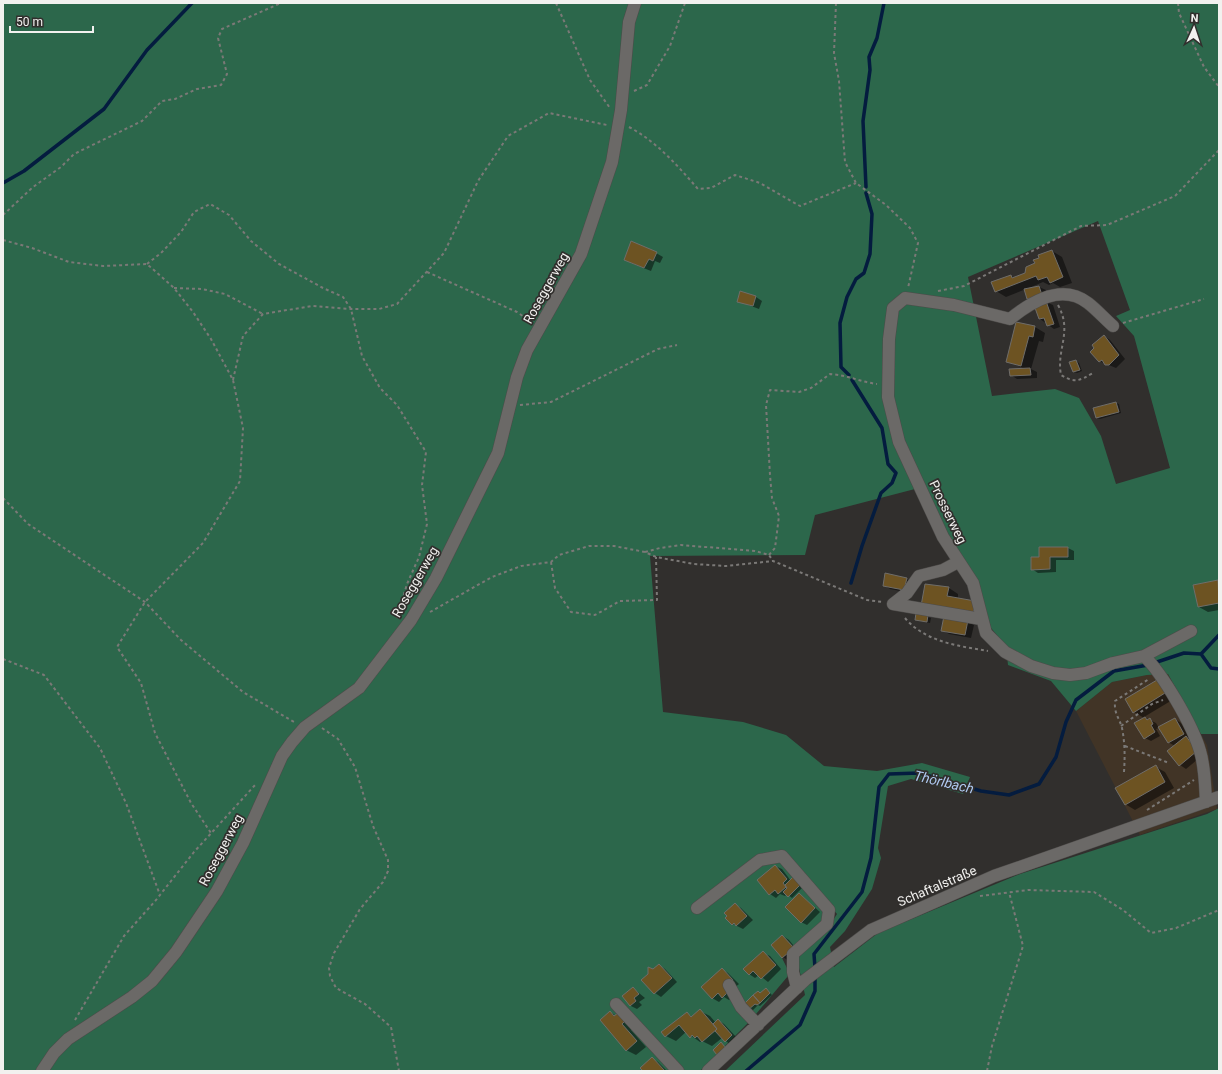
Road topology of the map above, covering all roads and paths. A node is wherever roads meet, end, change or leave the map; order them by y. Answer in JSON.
{"nodes":[{"id":1,"x":281,"y":3,"type":"edge"},
{"id":2,"x":556,"y":3,"type":"edge"},
{"id":3,"x":635,"y":3,"type":"edge"},
{"id":4,"x":684,"y":3,"type":"edge"},
{"id":5,"x":836,"y":3,"type":"edge"},
{"id":6,"x":1178,"y":3,"type":"edge"},
{"id":7,"x":1219,"y":87,"type":"edge"},
{"id":8,"x":622,"y":96,"type":"junction"},
{"id":9,"x":618,"y":125,"type":"junction"},
{"id":10,"x":1219,"y":150,"type":"edge"},
{"id":11,"x":856,"y":183,"type":"junction"},
{"id":12,"x":3,"y":214,"type":"edge"},
{"id":13,"x":3,"y":240,"type":"edge"},
{"id":14,"x":147,"y":264,"type":"junction"},
{"id":15,"x":427,"y":272,"type":"junction"},
{"id":16,"x":174,"y":288,"type":"junction"},
{"id":17,"x":936,"y":291,"type":"dead end"},
{"id":18,"x":1052,"y":296,"type":"junction"},
{"id":19,"x":905,"y":298,"type":"junction"},
{"id":20,"x":1204,"y":299,"type":"dead end"},
{"id":21,"x":351,"y":310,"type":"junction"},
{"id":22,"x":263,"y":314,"type":"junction"},
{"id":23,"x":1113,"y":326,"type":"joint"},
{"id":24,"x":540,"y":327,"type":"junction"},
{"id":25,"x":677,"y":345,"type":"dead end"},
{"id":26,"x":1093,"y":373,"type":"dead end"},
{"id":27,"x":233,"y":380,"type":"junction"},
{"id":28,"x":888,"y":384,"type":"junction"},
{"id":29,"x":509,"y":407,"type":"junction"},
{"id":30,"x":3,"y":498,"type":"edge"},
{"id":31,"x":646,"y":552,"type":"junction"},
{"id":32,"x":769,"y":555,"type":"junction"},
{"id":33,"x":656,"y":557,"type":"junction"},
{"id":34,"x":773,"y":561,"type":"junction"},
{"id":35,"x":551,"y":562,"type":"junction"},
{"id":36,"x":958,"y":562,"type":"junction"},
{"id":37,"x":145,"y":602,"type":"junction"},
{"id":38,"x":893,"y":604,"type":"junction"},
{"id":39,"x":429,"y":613,"type":"dead end"},
{"id":40,"x":981,"y":619,"type":"junction"},
{"id":41,"x":397,"y":620,"type":"dead end"},
{"id":42,"x":1191,"y":632,"type":"dead end"},
{"id":43,"x":1005,"y":652,"type":"junction"},
{"id":44,"x":1147,"y":658,"type":"junction"},
{"id":45,"x":3,"y":659,"type":"edge"},
{"id":46,"x":1158,"y":673,"type":"junction"},
{"id":47,"x":1174,"y":696,"type":"junction"},
{"id":48,"x":309,"y":725,"type":"junction"},
{"id":49,"x":1121,"y":726,"type":"junction"},
{"id":50,"x":1125,"y":746,"type":"junction"},
{"id":51,"x":1170,"y":763,"type":"dead end"},
{"id":52,"x":1124,"y":772,"type":"dead end"},
{"id":53,"x":1204,"y":775,"type":"junction"},
{"id":54,"x":258,"y":782,"type":"dead end"},
{"id":55,"x":1219,"y":797,"type":"edge"},
{"id":56,"x":1206,"y":802,"type":"junction"},
{"id":57,"x":1144,"y":812,"type":"dead end"},
{"id":58,"x":211,"y":834,"type":"junction"},
{"id":59,"x":1009,"y":892,"type":"junction"},
{"id":60,"x":160,"y":895,"type":"junction"},
{"id":61,"x":978,"y":896,"type":"dead end"},
{"id":62,"x":697,"y":908,"type":"dead end"},
{"id":63,"x":1219,"y":910,"type":"edge"},
{"id":64,"x":801,"y":984,"type":"junction"},
{"id":65,"x":729,"y":985,"type":"dead end"},
{"id":66,"x":616,"y":1004,"type":"dead end"},
{"id":67,"x":73,"y":1023,"type":"dead end"},
{"id":68,"x":758,"y":1025,"type":"junction"},
{"id":69,"x":42,"y":1071,"type":"edge"},
{"id":70,"x":399,"y":1071,"type":"edge"},
{"id":71,"x":678,"y":1071,"type":"edge"},
{"id":72,"x":708,"y":1071,"type":"edge"},
{"id":73,"x":987,"y":1071,"type":"edge"}],
"edges":[{"from":1,"to":12,"type":"path"},
{"from":2,"to":9,"type":"path"},
{"from":3,"to":8,"type":"street","name":"Roseggerweg"},
{"from":4,"to":8,"type":"path"},
{"from":5,"to":11,"type":"path"},
{"from":6,"to":7,"type":"path"},
{"from":8,"to":9,"type":"street","name":"Roseggerweg"},
{"from":9,"to":11,"type":"path"},
{"from":9,"to":15,"type":"path"},
{"from":9,"to":24,"type":"street","name":"Roseggerweg"},
{"from":10,"to":17,"type":"path"},
{"from":11,"to":19,"type":"path"},
{"from":13,"to":14,"type":"path"},
{"from":14,"to":16,"type":"path"},
{"from":14,"to":21,"type":"path"},
{"from":15,"to":21,"type":"path"},
{"from":15,"to":24,"type":"path"},
{"from":16,"to":22,"type":"path"},
{"from":16,"to":27,"type":"path"},
{"from":18,"to":19,"type":"street"},
{"from":18,"to":23,"type":"street"},
{"from":18,"to":26,"type":"path"},
{"from":19,"to":28,"type":"street","name":"Prosserweg"},
{"from":20,"to":23,"type":"path"},
{"from":21,"to":22,"type":"path"},
{"from":21,"to":41,"type":"path"},
{"from":22,"to":27,"type":"path"},
{"from":24,"to":29,"type":"street","name":"Roseggerweg"},
{"from":25,"to":29,"type":"path"},
{"from":27,"to":37,"type":"path"},
{"from":28,"to":32,"type":"path"},
{"from":28,"to":36,"type":"street","name":"Prosserweg"},
{"from":29,"to":48,"type":"street","name":"Roseggerweg"},
{"from":30,"to":37,"type":"path"},
{"from":31,"to":32,"type":"path"},
{"from":31,"to":33,"type":"path"},
{"from":31,"to":35,"type":"path"},
{"from":32,"to":34,"type":"path"},
{"from":33,"to":34,"type":"path"},
{"from":33,"to":35,"type":"path"},
{"from":34,"to":38,"type":"path"},
{"from":35,"to":39,"type":"path"},
{"from":36,"to":38,"type":"street"},
{"from":36,"to":40,"type":"street","name":"Prosserweg"},
{"from":37,"to":48,"type":"path"},
{"from":37,"to":58,"type":"path"},
{"from":38,"to":40,"type":"street"},
{"from":38,"to":43,"type":"path"},
{"from":40,"to":43,"type":"street","name":"Prosserweg"},
{"from":42,"to":44,"type":"street","name":"Prosserweg"},
{"from":43,"to":44,"type":"street","name":"Prosserweg"},
{"from":44,"to":46,"type":"street"},
{"from":45,"to":60,"type":"path"},
{"from":46,"to":47,"type":"street"},
{"from":46,"to":49,"type":"path"},
{"from":47,"to":49,"type":"path"},
{"from":47,"to":53,"type":"street"},
{"from":48,"to":69,"type":"street","name":"Roseggerweg"},
{"from":48,"to":70,"type":"path"},
{"from":49,"to":50,"type":"path"},
{"from":50,"to":51,"type":"path"},
{"from":50,"to":52,"type":"path"},
{"from":53,"to":56,"type":"street"},
{"from":53,"to":57,"type":"path"},
{"from":54,"to":58,"type":"path"},
{"from":55,"to":56,"type":"street","name":"Schaftalstraße"},
{"from":56,"to":64,"type":"street","name":"Schaftalstraße"},
{"from":58,"to":60,"type":"path"},
{"from":59,"to":61,"type":"path"},
{"from":59,"to":63,"type":"path"},
{"from":59,"to":73,"type":"path"},
{"from":60,"to":67,"type":"path"},
{"from":62,"to":64,"type":"street"},
{"from":64,"to":68,"type":"street","name":"Schaftalstraße"},
{"from":65,"to":68,"type":"street"},
{"from":66,"to":71,"type":"street"},
{"from":68,"to":72,"type":"street","name":"Schaftalstraße"}]}
